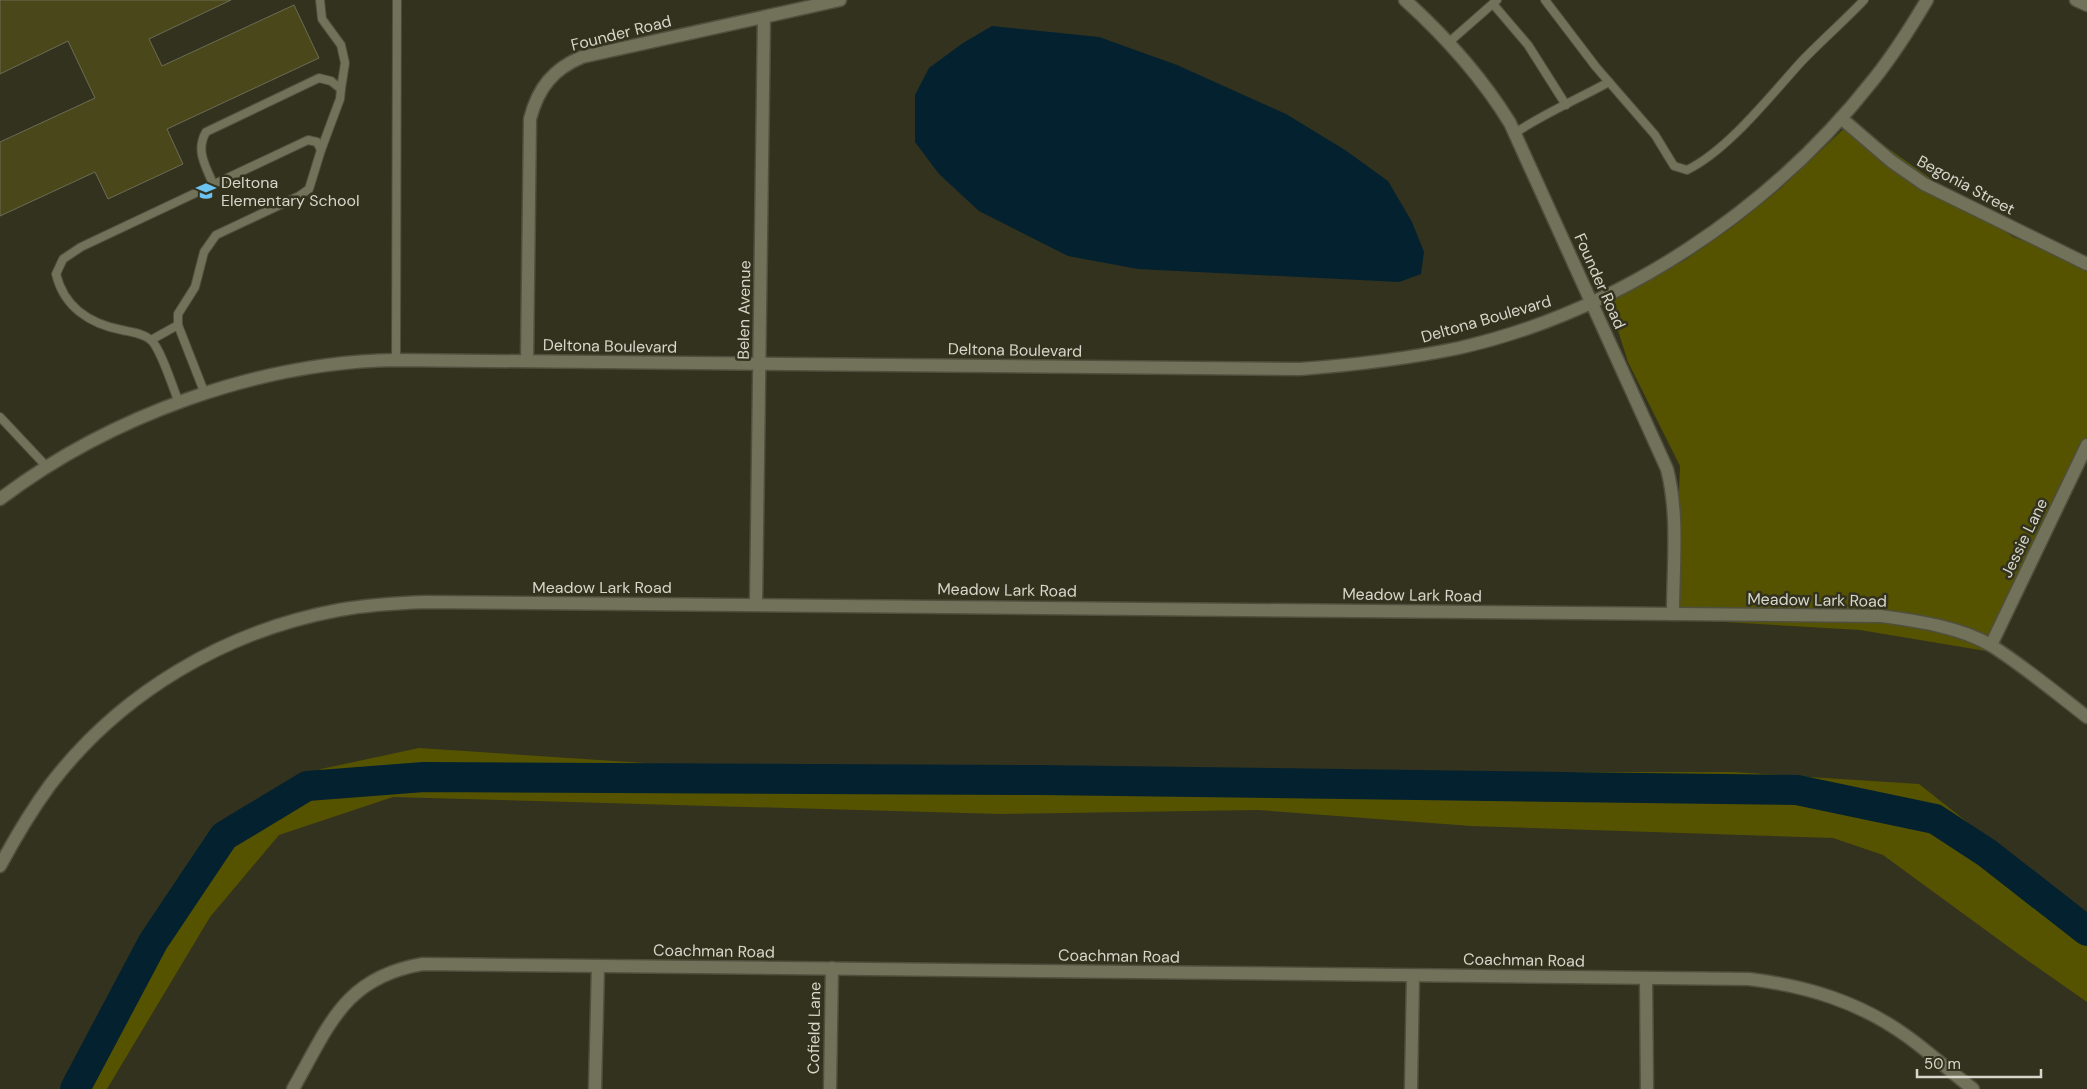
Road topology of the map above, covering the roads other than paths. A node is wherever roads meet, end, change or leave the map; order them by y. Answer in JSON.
{"nodes":[{"id":1,"x":320,"y":0,"type":"edge"},
{"id":2,"x":397,"y":0,"type":"edge"},
{"id":3,"x":840,"y":0,"type":"edge"},
{"id":4,"x":1405,"y":0,"type":"edge"},
{"id":5,"x":1546,"y":0,"type":"edge"},
{"id":6,"x":1864,"y":0,"type":"edge"},
{"id":7,"x":1927,"y":0,"type":"edge"},
{"id":8,"x":2076,"y":0,"type":"edge"},
{"id":9,"x":1495,"y":2,"type":"edge"},
{"id":10,"x":2087,"y":5,"type":"edge"},
{"id":11,"x":764,"y":17,"type":"junction"},
{"id":12,"x":1448,"y":43,"type":"junction"},
{"id":13,"x":1610,"y":82,"type":"junction"},
{"id":14,"x":341,"y":89,"type":"junction"},
{"id":15,"x":1566,"y":105,"type":"junction"},
{"id":16,"x":1841,"y":118,"type":"junction"},
{"id":17,"x":1515,"y":133,"type":"junction"},
{"id":18,"x":321,"y":150,"type":"junction"},
{"id":19,"x":213,"y":184,"type":"junction"},
{"id":20,"x":2087,"y":264,"type":"edge"},
{"id":21,"x":1592,"y":302,"type":"junction"},
{"id":22,"x":178,"y":325,"type":"junction"},
{"id":23,"x":151,"y":340,"type":"junction"},
{"id":24,"x":396,"y":360,"type":"junction"},
{"id":25,"x":527,"y":361,"type":"junction"},
{"id":26,"x":759,"y":364,"type":"junction"},
{"id":27,"x":205,"y":394,"type":"junction"},
{"id":28,"x":179,"y":403,"type":"junction"},
{"id":29,"x":0,"y":417,"type":"edge"},
{"id":30,"x":2087,"y":445,"type":"edge"},
{"id":31,"x":47,"y":467,"type":"junction"},
{"id":32,"x":0,"y":499,"type":"edge"},
{"id":33,"x":756,"y":604,"type":"junction"},
{"id":34,"x":1672,"y":614,"type":"junction"},
{"id":35,"x":1991,"y":645,"type":"junction"},
{"id":36,"x":2087,"y":717,"type":"edge"},
{"id":37,"x":0,"y":866,"type":"edge"},
{"id":38,"x":598,"y":966,"type":"junction"},
{"id":39,"x":832,"y":968,"type":"junction"},
{"id":40,"x":1414,"y":976,"type":"junction"},
{"id":41,"x":1646,"y":978,"type":"junction"},
{"id":42,"x":294,"y":1089,"type":"edge"},
{"id":43,"x":595,"y":1089,"type":"edge"},
{"id":44,"x":830,"y":1089,"type":"edge"},
{"id":45,"x":1411,"y":1089,"type":"edge"},
{"id":46,"x":1647,"y":1089,"type":"edge"},
{"id":47,"x":1973,"y":1089,"type":"edge"}],
"edges":[{"from":1,"to":14,"type":"lane"},
{"from":2,"to":24,"type":"lane"},
{"from":3,"to":11,"type":"street","name":"Founder Road"},
{"from":4,"to":12,"type":"street","name":"Founder Road"},
{"from":5,"to":13,"type":"lane"},
{"from":6,"to":13,"type":"lane"},
{"from":7,"to":16,"type":"street","name":"Deltona Boulevard"},
{"from":8,"to":10,"type":"street"},
{"from":9,"to":12,"type":"lane"},
{"from":9,"to":15,"type":"lane"},
{"from":11,"to":25,"type":"street","name":"Founder Road"},
{"from":11,"to":26,"type":"street","name":"Belen Avenue"},
{"from":12,"to":17,"type":"street","name":"Founder Road"},
{"from":13,"to":15,"type":"lane"},
{"from":14,"to":18,"type":"lane"},
{"from":14,"to":19,"type":"lane"},
{"from":15,"to":17,"type":"lane"},
{"from":16,"to":20,"type":"street","name":"Begonia Street"},
{"from":16,"to":21,"type":"street","name":"Deltona Boulevard"},
{"from":17,"to":21,"type":"street","name":"Founder Road"},
{"from":18,"to":19,"type":"lane"},
{"from":18,"to":22,"type":"lane"},
{"from":19,"to":23,"type":"lane"},
{"from":21,"to":26,"type":"street","name":"Deltona Boulevard"},
{"from":21,"to":34,"type":"street","name":"Founder Road"},
{"from":22,"to":23,"type":"lane"},
{"from":22,"to":27,"type":"lane"},
{"from":23,"to":28,"type":"lane"},
{"from":24,"to":25,"type":"street","name":"Deltona Boulevard"},
{"from":24,"to":27,"type":"street","name":"Deltona Boulevard"},
{"from":25,"to":26,"type":"street","name":"Deltona Boulevard"},
{"from":26,"to":33,"type":"street","name":"Belen Avenue"},
{"from":27,"to":28,"type":"street","name":"Deltona Boulevard"},
{"from":28,"to":31,"type":"street","name":"Deltona Boulevard"},
{"from":29,"to":31,"type":"lane"},
{"from":30,"to":35,"type":"street","name":"Jessie Lane"},
{"from":31,"to":32,"type":"street","name":"Deltona Boulevard"},
{"from":33,"to":34,"type":"street","name":"Meadow Lark Road"},
{"from":33,"to":37,"type":"street","name":"Meadow Lark Road"},
{"from":34,"to":35,"type":"street","name":"Meadow Lark Road"},
{"from":35,"to":36,"type":"street","name":"Meadow Lark Road"},
{"from":38,"to":39,"type":"street","name":"Coachman Road"},
{"from":38,"to":42,"type":"street","name":"Coachman Road"},
{"from":38,"to":43,"type":"street"},
{"from":39,"to":40,"type":"street","name":"Coachman Road"},
{"from":39,"to":44,"type":"street","name":"Cofield Lane"},
{"from":40,"to":41,"type":"street","name":"Coachman Road"},
{"from":40,"to":45,"type":"street"},
{"from":41,"to":46,"type":"street"},
{"from":41,"to":47,"type":"street","name":"Coachman Road"}]}
